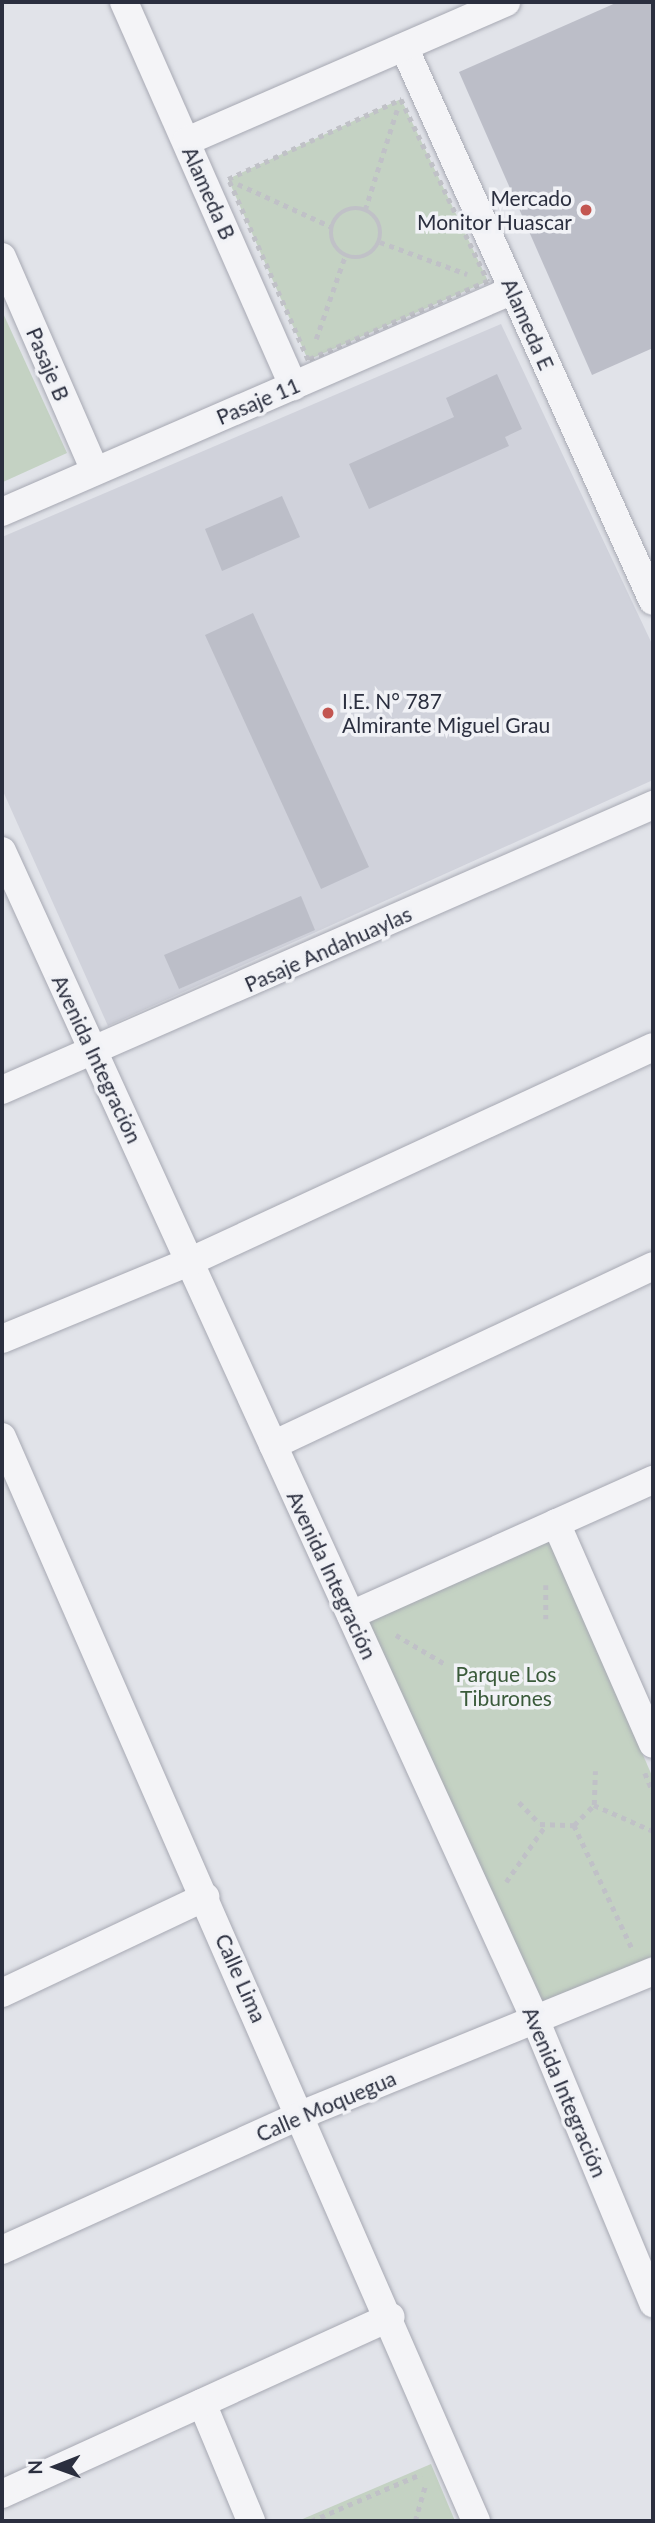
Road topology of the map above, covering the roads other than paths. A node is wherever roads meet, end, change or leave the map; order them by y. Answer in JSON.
{"nodes":[{"id":1,"x":124,"y":2,"type":"edge"},
{"id":2,"x":506,"y":2,"type":"edge"},
{"id":3,"x":404,"y":47,"type":"junction"},
{"id":4,"x":187,"y":141,"type":"junction"},
{"id":5,"x":2,"y":257,"type":"edge"},
{"id":6,"x":500,"y":285,"type":"junction"},
{"id":7,"x":293,"y":386,"type":"junction"},
{"id":8,"x":95,"y":471,"type":"junction"},
{"id":9,"x":2,"y":512,"type":"edge"},
{"id":10,"x":643,"y":552,"type":"edge"},
{"id":11,"x":653,"y":601,"type":"edge"},
{"id":12,"x":653,"y":805,"type":"edge"},
{"id":13,"x":2,"y":851,"type":"edge"},
{"id":14,"x":653,"y":1047,"type":"edge"},
{"id":15,"x":94,"y":1053,"type":"junction"},
{"id":16,"x":2,"y":1090,"type":"edge"},
{"id":17,"x":189,"y":1262,"type":"junction"},
{"id":18,"x":653,"y":1266,"type":"edge"},
{"id":19,"x":2,"y":1339,"type":"edge"},
{"id":20,"x":2,"y":1437,"type":"edge"},
{"id":21,"x":272,"y":1445,"type":"junction"},
{"id":22,"x":653,"y":1479,"type":"edge"},
{"id":23,"x":556,"y":1523,"type":"junction"},
{"id":24,"x":351,"y":1615,"type":"junction"},
{"id":25,"x":648,"y":1756,"type":"edge"},
{"id":26,"x":205,"y":1897,"type":"junction"},
{"id":27,"x":645,"y":1964,"type":"edge"},
{"id":28,"x":2,"y":1993,"type":"edge"},
{"id":29,"x":535,"y":2019,"type":"junction"},
{"id":30,"x":301,"y":2115,"type":"junction"},
{"id":31,"x":2,"y":2250,"type":"edge"},
{"id":32,"x":653,"y":2303,"type":"edge"},
{"id":33,"x":391,"y":2317,"type":"junction"},
{"id":34,"x":202,"y":2403,"type":"junction"},
{"id":35,"x":2,"y":2494,"type":"edge"},
{"id":36,"x":251,"y":2521,"type":"edge"},
{"id":37,"x":476,"y":2521,"type":"edge"}],
"edges":[{"from":1,"to":4,"type":"street","name":"Alameda B"},
{"from":2,"to":3,"type":"street"},
{"from":3,"to":4,"type":"street"},
{"from":3,"to":6,"type":"street","name":"Alameda E"},
{"from":4,"to":7,"type":"street","name":"Alameda B"},
{"from":5,"to":8,"type":"street","name":"Pasaje B"},
{"from":6,"to":7,"type":"street","name":"Pasaje 11"},
{"from":6,"to":10,"type":"street","name":"Alameda E"},
{"from":7,"to":8,"type":"street","name":"Pasaje 11"},
{"from":8,"to":9,"type":"street","name":"Pasaje 11"},
{"from":10,"to":11,"type":"street","name":"Alameda E"},
{"from":12,"to":15,"type":"street","name":"Pasaje Andahuaylas"},
{"from":13,"to":15,"type":"street","name":"Avenida Integración"},
{"from":14,"to":17,"type":"street"},
{"from":15,"to":16,"type":"street","name":"Pasaje Andahuaylas"},
{"from":15,"to":17,"type":"street","name":"Avenida Integración"},
{"from":17,"to":19,"type":"street"},
{"from":17,"to":21,"type":"street","name":"Avenida Integración"},
{"from":18,"to":21,"type":"street"},
{"from":20,"to":26,"type":"street","name":"Calle Lima"},
{"from":21,"to":24,"type":"street","name":"Avenida Integración"},
{"from":22,"to":23,"type":"street"},
{"from":23,"to":24,"type":"street"},
{"from":23,"to":25,"type":"street"},
{"from":24,"to":29,"type":"street","name":"Avenida Integración"},
{"from":26,"to":28,"type":"street"},
{"from":26,"to":30,"type":"street","name":"Calle Lima"},
{"from":27,"to":29,"type":"street","name":"Calle Moquegua"},
{"from":29,"to":30,"type":"street","name":"Calle Moquegua"},
{"from":29,"to":32,"type":"street","name":"Avenida Integración"},
{"from":30,"to":31,"type":"street","name":"Calle Moquegua"},
{"from":30,"to":33,"type":"street","name":"Calle Lima"},
{"from":33,"to":34,"type":"street"},
{"from":33,"to":37,"type":"street","name":"Calle Lima"},
{"from":34,"to":35,"type":"street"},
{"from":34,"to":36,"type":"street"}]}
